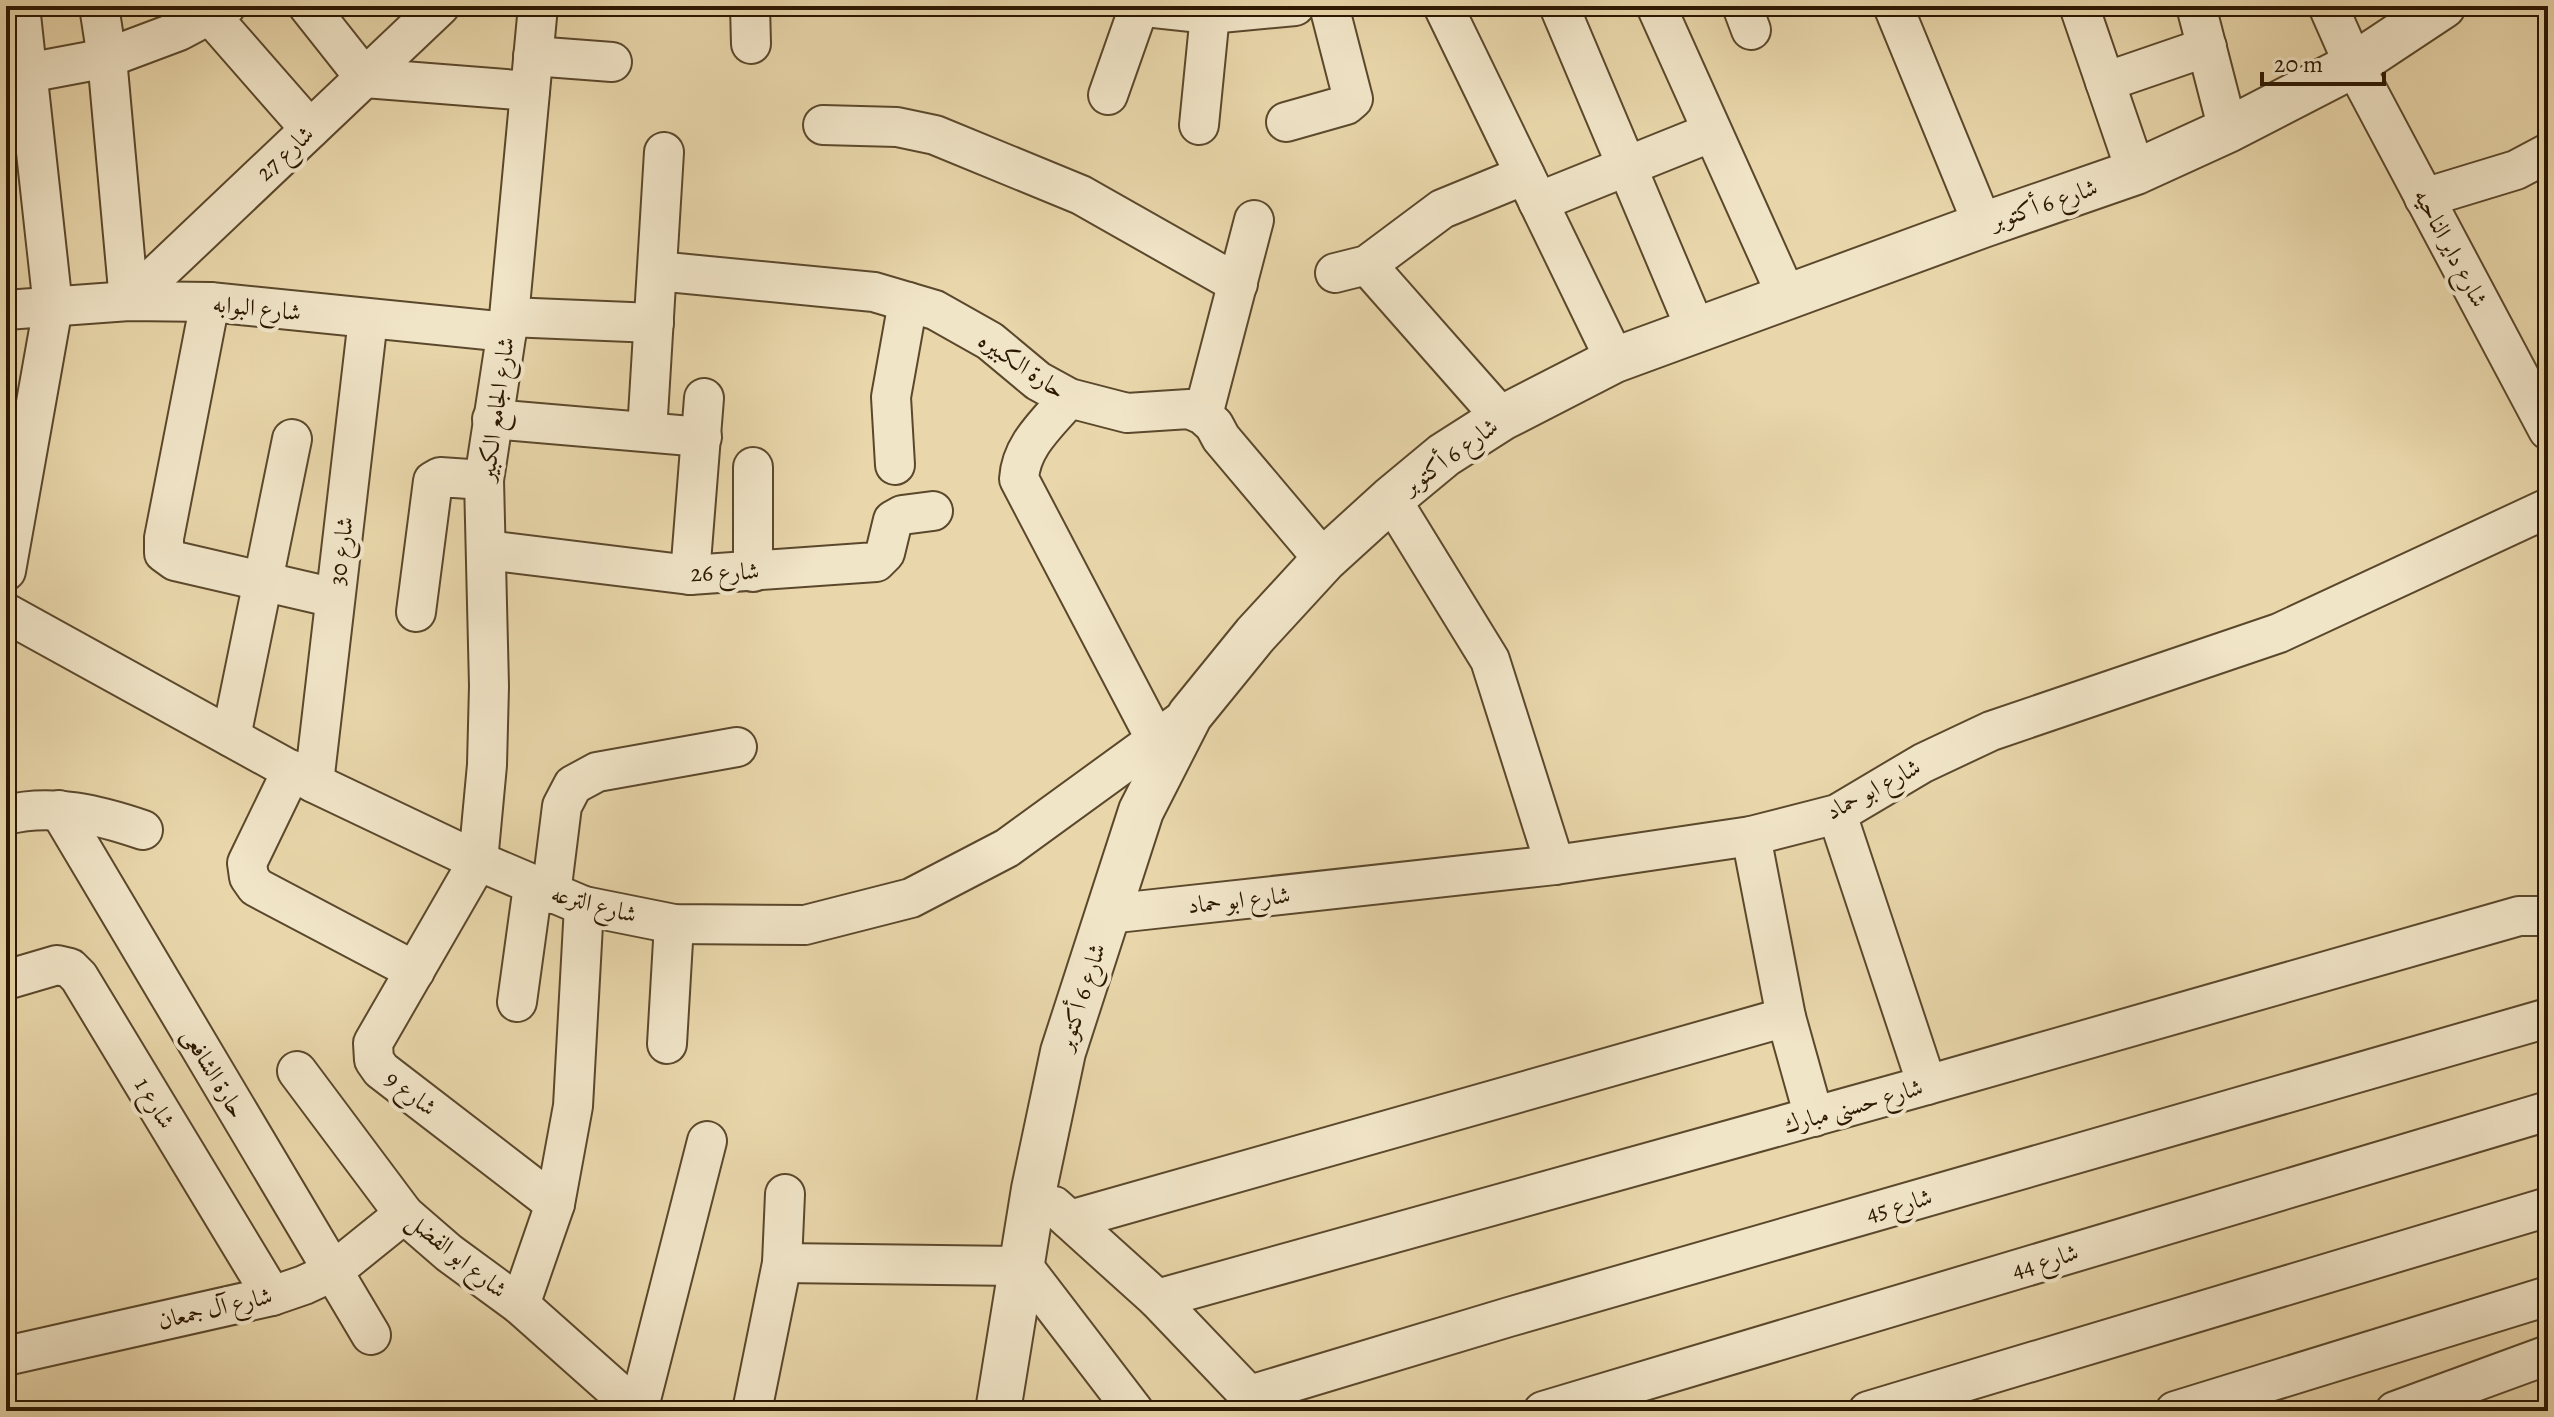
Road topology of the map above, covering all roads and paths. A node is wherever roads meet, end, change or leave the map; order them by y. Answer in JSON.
{"nodes":[{"id":1,"x":20,"y":6,"type":"edge"},
{"id":2,"x":99,"y":6,"type":"edge"},
{"id":3,"x":308,"y":6,"type":"edge"},
{"id":4,"x":440,"y":6,"type":"edge"},
{"id":5,"x":538,"y":6,"type":"edge"},
{"id":6,"x":750,"y":6,"type":"edge"},
{"id":7,"x":1295,"y":6,"type":"edge"},
{"id":8,"x":1329,"y":6,"type":"edge"},
{"id":9,"x":1443,"y":6,"type":"edge"},
{"id":10,"x":1559,"y":6,"type":"edge"},
{"id":11,"x":1656,"y":6,"type":"edge"},
{"id":12,"x":1893,"y":6,"type":"edge"},
{"id":13,"x":2079,"y":6,"type":"edge"},
{"id":14,"x":2196,"y":6,"type":"edge"},
{"id":15,"x":2328,"y":6,"type":"edge"},
{"id":16,"x":1138,"y":7,"type":"edge"},
{"id":17,"x":2439,"y":7,"type":"edge"},
{"id":18,"x":1210,"y":14,"type":"junction"},
{"id":19,"x":198,"y":15,"type":"edge"},
{"id":20,"x":751,"y":44,"type":"dead end"},
{"id":21,"x":2207,"y":47,"type":"junction"},
{"id":22,"x":107,"y":58,"type":"junction"},
{"id":23,"x":612,"y":62,"type":"dead end"},
{"id":24,"x":2354,"y":65,"type":"junction"},
{"id":25,"x":532,"y":73,"type":"junction"},
{"id":26,"x":16,"y":75,"type":"edge"},
{"id":27,"x":365,"y":78,"type":"junction"},
{"id":28,"x":2105,"y":82,"type":"junction"},
{"id":29,"x":1108,"y":95,"type":"dead end"},
{"id":30,"x":1286,"y":122,"type":"dead end"},
{"id":31,"x":823,"y":125,"type":"dead end"},
{"id":32,"x":1199,"y":125,"type":"dead end"},
{"id":33,"x":310,"y":129,"type":"junction"},
{"id":34,"x":2228,"y":130,"type":"junction"},
{"id":35,"x":1712,"y":132,"type":"junction"},
{"id":36,"x":664,"y":152,"type":"dead end"},
{"id":37,"x":2548,"y":153,"type":"edge"},
{"id":38,"x":1626,"y":166,"type":"junction"},
{"id":39,"x":2136,"y":172,"type":"junction"},
{"id":40,"x":1531,"y":188,"type":"junction"},
{"id":41,"x":2424,"y":198,"type":"junction"},
{"id":42,"x":1254,"y":220,"type":"dead end"},
{"id":43,"x":1983,"y":225,"type":"junction"},
{"id":44,"x":657,"y":271,"type":"junction"},
{"id":45,"x":1238,"y":284,"type":"junction"},
{"id":46,"x":1787,"y":297,"type":"junction"},
{"id":47,"x":129,"y":301,"type":"junction"},
{"id":48,"x":210,"y":302,"type":"junction"},
{"id":49,"x":908,"y":302,"type":"junction"},
{"id":50,"x":53,"y":307,"type":"junction"},
{"id":51,"x":6,"y":310,"type":"edge"},
{"id":52,"x":368,"y":319,"type":"junction"},
{"id":53,"x":654,"y":323,"type":"junction"},
{"id":54,"x":508,"y":325,"type":"junction"},
{"id":55,"x":1696,"y":330,"type":"junction"},
{"id":56,"x":1615,"y":360,"type":"junction"},
{"id":57,"x":704,"y":398,"type":"dead end"},
{"id":58,"x":1069,"y":398,"type":"junction"},
{"id":59,"x":1203,"y":415,"type":"junction"},
{"id":60,"x":1502,"y":418,"type":"junction"},
{"id":61,"x":492,"y":419,"type":"junction"},
{"id":62,"x":2548,"y":430,"type":"edge"},
{"id":63,"x":647,"y":432,"type":"junction"},
{"id":64,"x":702,"y":437,"type":"junction"},
{"id":65,"x":292,"y":439,"type":"dead end"},
{"id":66,"x":895,"y":465,"type":"dead end"},
{"id":67,"x":753,"y":467,"type":"dead end"},
{"id":68,"x":484,"y":480,"type":"junction"},
{"id":69,"x":1391,"y":499,"type":"junction"},
{"id":70,"x":2548,"y":508,"type":"edge"},
{"id":71,"x":933,"y":511,"type":"dead end"},
{"id":72,"x":487,"y":550,"type":"junction"},
{"id":73,"x":1324,"y":560,"type":"junction"},
{"id":74,"x":6,"y":571,"type":"edge"},
{"id":75,"x":753,"y":572,"type":"junction"},
{"id":76,"x":690,"y":575,"type":"junction"},
{"id":77,"x":262,"y":581,"type":"junction"},
{"id":78,"x":335,"y":598,"type":"junction"},
{"id":79,"x":416,"y":612,"type":"dead end"},
{"id":80,"x":6,"y":613,"type":"edge"},
{"id":81,"x":1190,"y":715,"type":"junction"},
{"id":82,"x":231,"y":737,"type":"junction"},
{"id":83,"x":1156,"y":740,"type":"junction"},
{"id":84,"x":737,"y":747,"type":"dead end"},
{"id":85,"x":303,"y":776,"type":"junction"},
{"id":86,"x":59,"y":810,"type":"junction"},
{"id":87,"x":1837,"y":814,"type":"junction"},
{"id":88,"x":6,"y":815,"type":"edge"},
{"id":89,"x":143,"y":830,"type":"dead end"},
{"id":90,"x":1751,"y":836,"type":"junction"},
{"id":91,"x":478,"y":861,"type":"junction"},
{"id":92,"x":1555,"y":865,"type":"junction"},
{"id":93,"x":556,"y":896,"type":"junction"},
{"id":94,"x":1108,"y":914,"type":"junction"},
{"id":95,"x":2548,"y":916,"type":"edge"},
{"id":96,"x":674,"y":924,"type":"junction"},
{"id":97,"x":415,"y":971,"type":"junction"},
{"id":98,"x":6,"y":980,"type":"edge"},
{"id":99,"x":517,"y":1002,"type":"dead end"},
{"id":100,"x":1786,"y":1017,"type":"junction"},
{"id":101,"x":2548,"y":1018,"type":"edge"},
{"id":102,"x":667,"y":1044,"type":"dead end"},
{"id":103,"x":297,"y":1071,"type":"dead end"},
{"id":104,"x":1927,"y":1085,"type":"junction"},
{"id":105,"x":2548,"y":1111,"type":"edge"},
{"id":106,"x":1814,"y":1117,"type":"junction"},
{"id":107,"x":707,"y":1141,"type":"dead end"},
{"id":108,"x":1034,"y":1189,"type":"junction"},
{"id":109,"x":785,"y":1194,"type":"dead end"},
{"id":110,"x":555,"y":1204,"type":"junction"},
{"id":111,"x":2548,"y":1207,"type":"edge"},
{"id":112,"x":404,"y":1214,"type":"junction"},
{"id":113,"x":1070,"y":1220,"type":"junction"},
{"id":114,"x":782,"y":1263,"type":"junction"},
{"id":115,"x":1023,"y":1266,"type":"junction"},
{"id":116,"x":332,"y":1272,"type":"junction"},
{"id":117,"x":272,"y":1296,"type":"junction"},
{"id":118,"x":2548,"y":1296,"type":"edge"},
{"id":119,"x":1157,"y":1299,"type":"junction"},
{"id":120,"x":520,"y":1305,"type":"junction"},
{"id":121,"x":371,"y":1335,"type":"dead end"},
{"id":122,"x":2548,"y":1355,"type":"edge"},
{"id":123,"x":6,"y":1356,"type":"edge"},
{"id":124,"x":1257,"y":1403,"type":"edge"},
{"id":125,"x":640,"y":1411,"type":"edge"},
{"id":126,"x":752,"y":1411,"type":"edge"},
{"id":127,"x":998,"y":1411,"type":"edge"},
{"id":128,"x":1134,"y":1411,"type":"edge"},
{"id":129,"x":1543,"y":1411,"type":"edge"},
{"id":130,"x":1868,"y":1411,"type":"edge"},
{"id":131,"x":2175,"y":1411,"type":"edge"},
{"id":132,"x":2395,"y":1411,"type":"edge"}],
"edges":[{"from":1,"to":26,"type":"street"},
{"from":2,"to":22,"type":"street"},
{"from":3,"to":27,"type":"street"},
{"from":4,"to":27,"type":"street","name":"شارع 27"},
{"from":5,"to":25,"type":"street","name":"شارع الجامع الكبير"},
{"from":6,"to":20,"type":"street"},
{"from":7,"to":18,"type":"street"},
{"from":8,"to":30,"type":"street"},
{"from":9,"to":40,"type":"street"},
{"from":10,"to":38,"type":"street"},
{"from":11,"to":35,"type":"street"},
{"from":12,"to":43,"type":"street"},
{"from":13,"to":28,"type":"street"},
{"from":14,"to":21,"type":"street"},
{"from":15,"to":24,"type":"street"},
{"from":16,"to":18,"type":"street"},
{"from":16,"to":29,"type":"street"},
{"from":17,"to":24,"type":"street","name":"شارع 6 أكتوبر"},
{"from":18,"to":32,"type":"street"},
{"from":19,"to":22,"type":"street"},
{"from":19,"to":33,"type":"street"},
{"from":21,"to":28,"type":"street"},
{"from":21,"to":34,"type":"street"},
{"from":22,"to":26,"type":"street"},
{"from":22,"to":47,"type":"street"},
{"from":23,"to":25,"type":"street"},
{"from":24,"to":34,"type":"street","name":"شارع 6 أكتوبر"},
{"from":24,"to":41,"type":"street","name":"شارع داير الناحيه"},
{"from":25,"to":27,"type":"street"},
{"from":25,"to":54,"type":"street","name":"شارع الجامع الكبير"},
{"from":26,"to":50,"type":"street"},
{"from":27,"to":33,"type":"street","name":"شارع 27"},
{"from":28,"to":39,"type":"street"},
{"from":31,"to":45,"type":"street"},
{"from":33,"to":47,"type":"street","name":"شارع 27"},
{"from":34,"to":39,"type":"street","name":"شارع 6 أكتوبر"},
{"from":35,"to":38,"type":"street"},
{"from":35,"to":46,"type":"street"},
{"from":36,"to":44,"type":"street"},
{"from":37,"to":41,"type":"street"},
{"from":38,"to":40,"type":"street"},
{"from":38,"to":55,"type":"street"},
{"from":39,"to":43,"type":"street","name":"شارع 6 أكتوبر"},
{"from":40,"to":56,"type":"street"},
{"from":40,"to":60,"type":"street"},
{"from":41,"to":62,"type":"street","name":"شارع داير الناحيه"},
{"from":42,"to":45,"type":"street"},
{"from":43,"to":46,"type":"street","name":"شارع 6 أكتوبر"},
{"from":44,"to":49,"type":"street","name":"حارة الكبيره"},
{"from":44,"to":53,"type":"street"},
{"from":45,"to":59,"type":"street"},
{"from":46,"to":55,"type":"street","name":"شارع 6 أكتوبر"},
{"from":47,"to":48,"type":"street","name":"شارع البوابه"},
{"from":47,"to":50,"type":"street","name":"شارع البوابه"},
{"from":48,"to":52,"type":"street","name":"شارع البوابه"},
{"from":48,"to":77,"type":"street"},
{"from":49,"to":58,"type":"street","name":"حارة الكبيره"},
{"from":49,"to":66,"type":"street"},
{"from":50,"to":51,"type":"street","name":"شارع البوابه"},
{"from":50,"to":74,"type":"street"},
{"from":52,"to":54,"type":"street","name":"شارع البوابه"},
{"from":52,"to":78,"type":"street","name":"شارع 30"},
{"from":53,"to":54,"type":"street","name":"شارع البوابه"},
{"from":53,"to":63,"type":"street"},
{"from":54,"to":61,"type":"street","name":"شارع الجامع الكبير"},
{"from":55,"to":56,"type":"street","name":"شارع 6 أكتوبر"},
{"from":56,"to":60,"type":"street","name":"شارع 6 أكتوبر"},
{"from":57,"to":64,"type":"street"},
{"from":58,"to":59,"type":"street","name":"حارة الكبيره"},
{"from":58,"to":83,"type":"street"},
{"from":59,"to":73,"type":"street"},
{"from":60,"to":69,"type":"street","name":"شارع 6 أكتوبر"},
{"from":61,"to":63,"type":"street"},
{"from":61,"to":68,"type":"street","name":"شارع الجامع الكبير"},
{"from":63,"to":64,"type":"street"},
{"from":64,"to":76,"type":"street"},
{"from":65,"to":77,"type":"street"},
{"from":67,"to":75,"type":"street"},
{"from":68,"to":72,"type":"street","name":"شارع الجامع الكبير"},
{"from":68,"to":79,"type":"street"},
{"from":69,"to":73,"type":"street","name":"شارع 6 أكتوبر"},
{"from":69,"to":92,"type":"street"},
{"from":70,"to":87,"type":"street","name":"شارع ابو حماد"},
{"from":71,"to":75,"type":"street","name":"شارع 26"},
{"from":72,"to":76,"type":"street","name":"شارع 26"},
{"from":72,"to":91,"type":"street","name":"شارع الجامع الكبير"},
{"from":73,"to":81,"type":"street","name":"شارع 6 أكتوبر"},
{"from":75,"to":76,"type":"street","name":"شارع 26"},
{"from":77,"to":78,"type":"street"},
{"from":77,"to":82,"type":"street"},
{"from":78,"to":85,"type":"street","name":"شارع 30"},
{"from":80,"to":82,"type":"street","name":"شارع الترعه"},
{"from":81,"to":83,"type":"street","name":"شارع الترعه"},
{"from":81,"to":94,"type":"street","name":"شارع 6 أكتوبر"},
{"from":82,"to":85,"type":"street","name":"شارع الترعه"},
{"from":83,"to":96,"type":"street","name":"شارع الترعه"},
{"from":84,"to":93,"type":"street"},
{"from":85,"to":91,"type":"street","name":"شارع الترعه"},
{"from":85,"to":97,"type":"street","name":"شارع 30"},
{"from":86,"to":88,"type":"street"},
{"from":86,"to":89,"type":"street"},
{"from":86,"to":116,"type":"street","name":"حارة الشافعى"},
{"from":87,"to":90,"type":"street","name":"شارع ابو حماد"},
{"from":87,"to":104,"type":"street"},
{"from":90,"to":92,"type":"street","name":"شارع ابو حماد"},
{"from":90,"to":100,"type":"street"},
{"from":91,"to":93,"type":"street","name":"شارع الترعه"},
{"from":91,"to":97,"type":"street","name":"شارع 9"},
{"from":92,"to":94,"type":"street","name":"شارع ابو حماد"},
{"from":93,"to":96,"type":"street","name":"شارع الترعه"},
{"from":93,"to":99,"type":"street"},
{"from":93,"to":110,"type":"street"},
{"from":94,"to":108,"type":"street","name":"شارع 6 أكتوبر"},
{"from":95,"to":104,"type":"street","name":"شارع حسنى مبارك"},
{"from":96,"to":102,"type":"street"},
{"from":97,"to":110,"type":"street","name":"شارع 9"},
{"from":98,"to":117,"type":"street","name":"شارع 1"},
{"from":100,"to":106,"type":"street"},
{"from":100,"to":113,"type":"street"},
{"from":101,"to":124,"type":"street","name":"شارع 45"},
{"from":103,"to":112,"type":"street","name":"شارع ابو الفضل"},
{"from":104,"to":106,"type":"street","name":"شارع حسنى مبارك"},
{"from":105,"to":129,"type":"street","name":"شارع 44"},
{"from":106,"to":119,"type":"street","name":"شارع حسنى مبارك"},
{"from":107,"to":125,"type":"street"},
{"from":108,"to":113,"type":"street"},
{"from":108,"to":115,"type":"street","name":"شارع 6 أكتوبر"},
{"from":109,"to":114,"type":"street"},
{"from":110,"to":120,"type":"street"},
{"from":111,"to":130,"type":"street"},
{"from":112,"to":116,"type":"street","name":"شارع آل جمعان"},
{"from":112,"to":120,"type":"street","name":"شارع ابو الفضل"},
{"from":113,"to":119,"type":"street"},
{"from":114,"to":115,"type":"street"},
{"from":114,"to":126,"type":"street"},
{"from":115,"to":127,"type":"street","name":"شارع 6 أكتوبر"},
{"from":115,"to":128,"type":"street"},
{"from":116,"to":117,"type":"street","name":"شارع آل جمعان"},
{"from":116,"to":121,"type":"street","name":"حارة الشافعى"},
{"from":117,"to":123,"type":"street","name":"شارع آل جمعان"},
{"from":118,"to":131,"type":"street"},
{"from":119,"to":124,"type":"street"},
{"from":120,"to":125,"type":"street","name":"شارع ابو الفضل"},
{"from":122,"to":132,"type":"street"}]}
